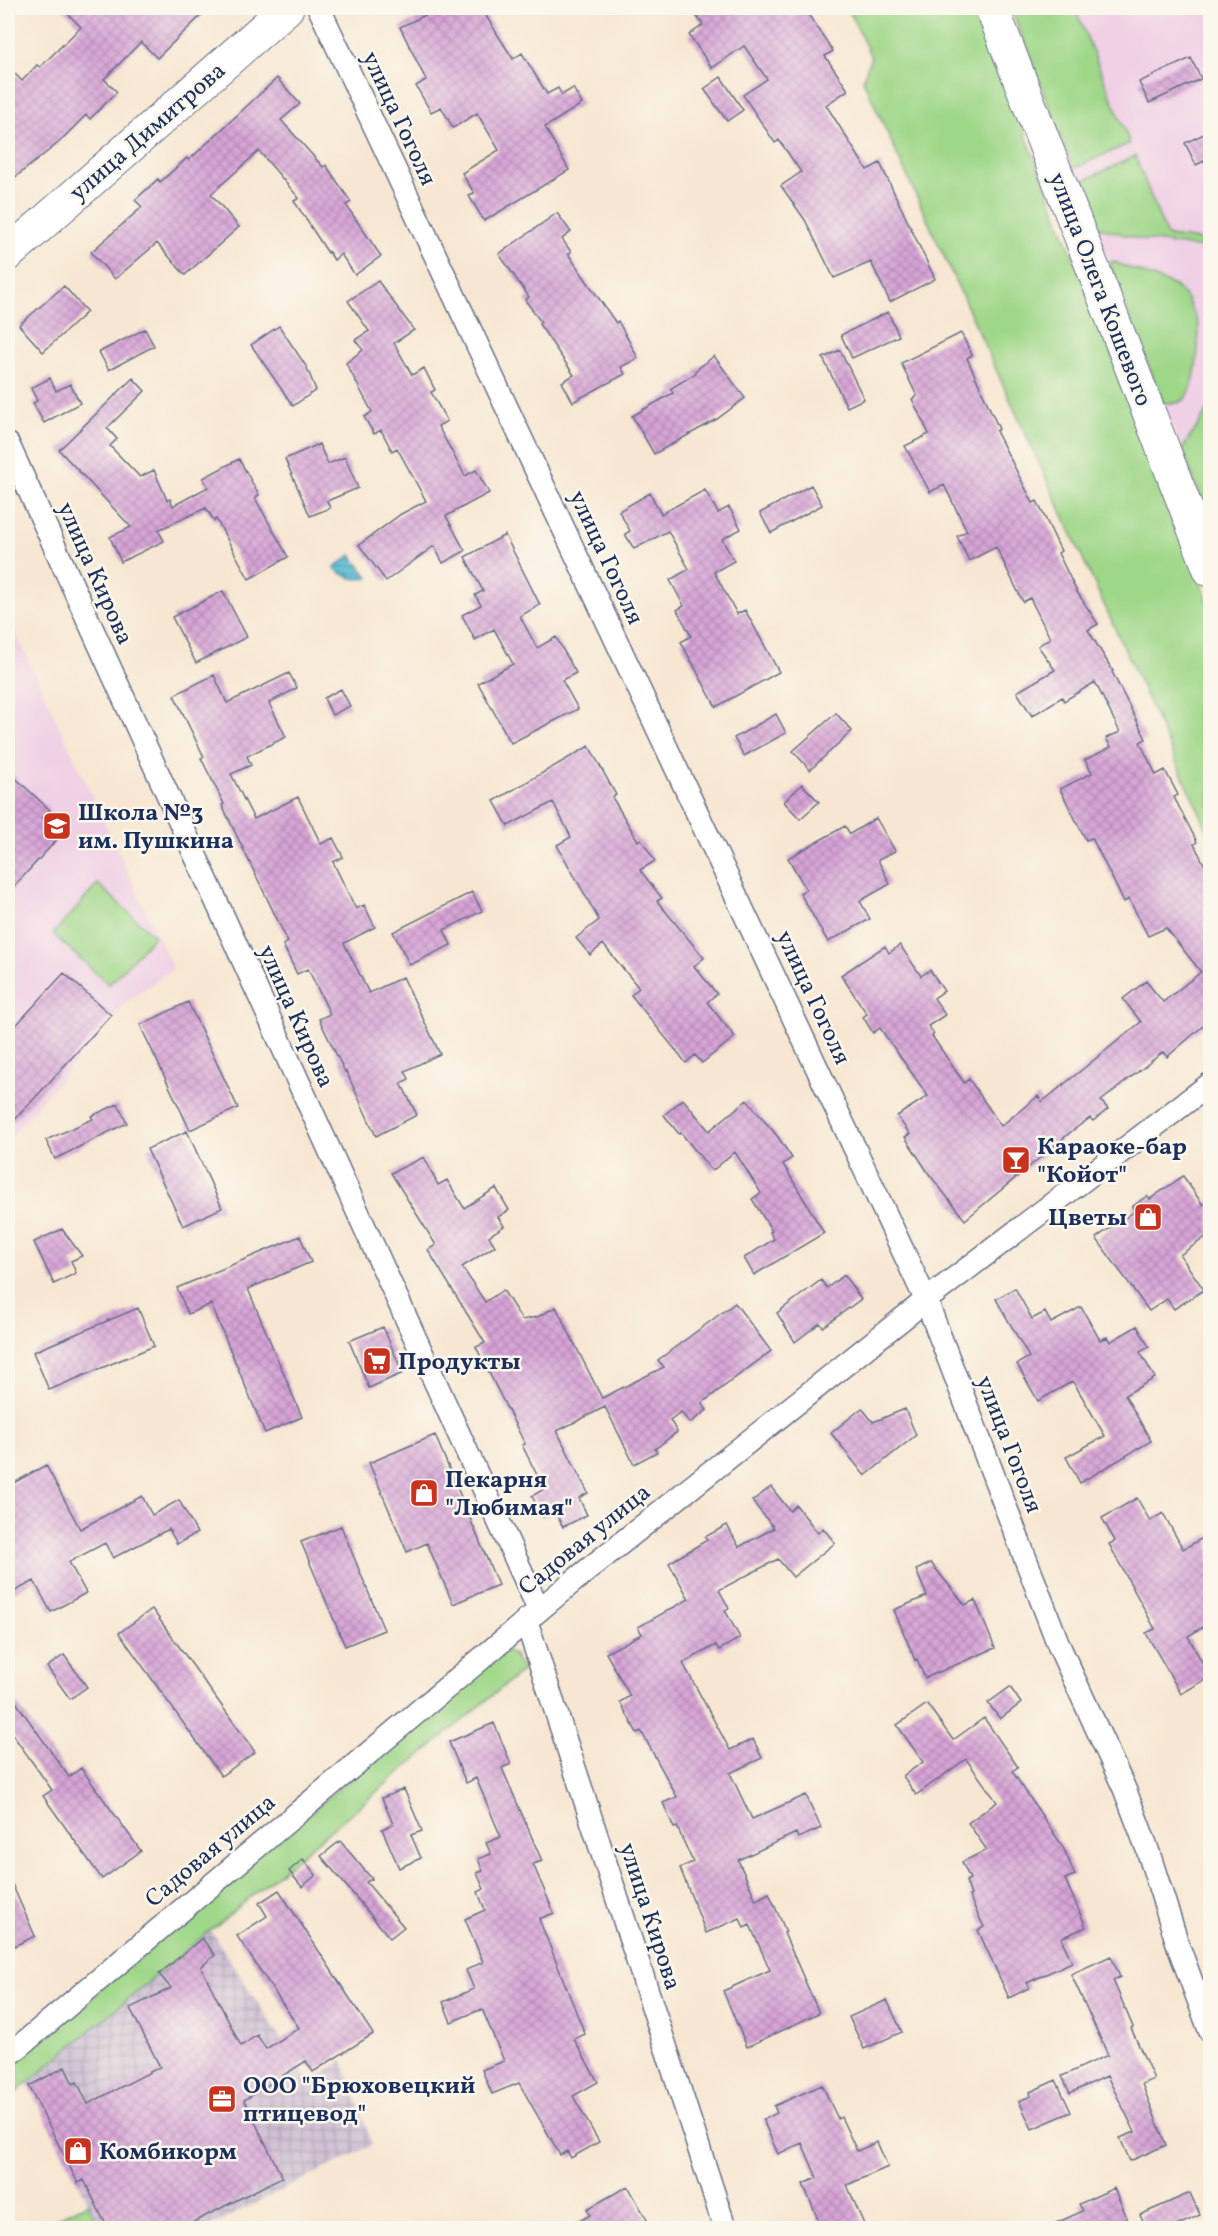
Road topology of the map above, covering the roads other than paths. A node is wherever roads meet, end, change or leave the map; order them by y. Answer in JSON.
{"nodes":[{"id":1,"x":287,"y":8,"type":"edge"},
{"id":2,"x":319,"y":8,"type":"edge"},
{"id":3,"x":992,"y":8,"type":"edge"},
{"id":4,"x":8,"y":254,"type":"edge"},
{"id":5,"x":8,"y":444,"type":"edge"},
{"id":6,"x":1210,"y":570,"type":"edge"},
{"id":7,"x":1210,"y":1084,"type":"edge"},
{"id":8,"x":926,"y":1300,"type":"junction"},
{"id":9,"x":532,"y":1615,"type":"junction"},
{"id":10,"x":1210,"y":2031,"type":"edge"},
{"id":11,"x":8,"y":2056,"type":"edge"},
{"id":12,"x":725,"y":2229,"type":"edge"}],
"edges":[{"from":1,"to":4,"type":"street","name":"улица Димитрова"},
{"from":2,"to":8,"type":"street","name":"улица Гоголя"},
{"from":3,"to":6,"type":"street","name":"улица Олега Кошевого"},
{"from":5,"to":9,"type":"street","name":"улица Кирова"},
{"from":7,"to":8,"type":"street","name":"Садовая улица"},
{"from":8,"to":9,"type":"street","name":"Садовая улица"},
{"from":8,"to":10,"type":"street","name":"улица Гоголя"},
{"from":9,"to":11,"type":"street","name":"Садовая улица"},
{"from":9,"to":12,"type":"street","name":"улица Кирова"}]}
